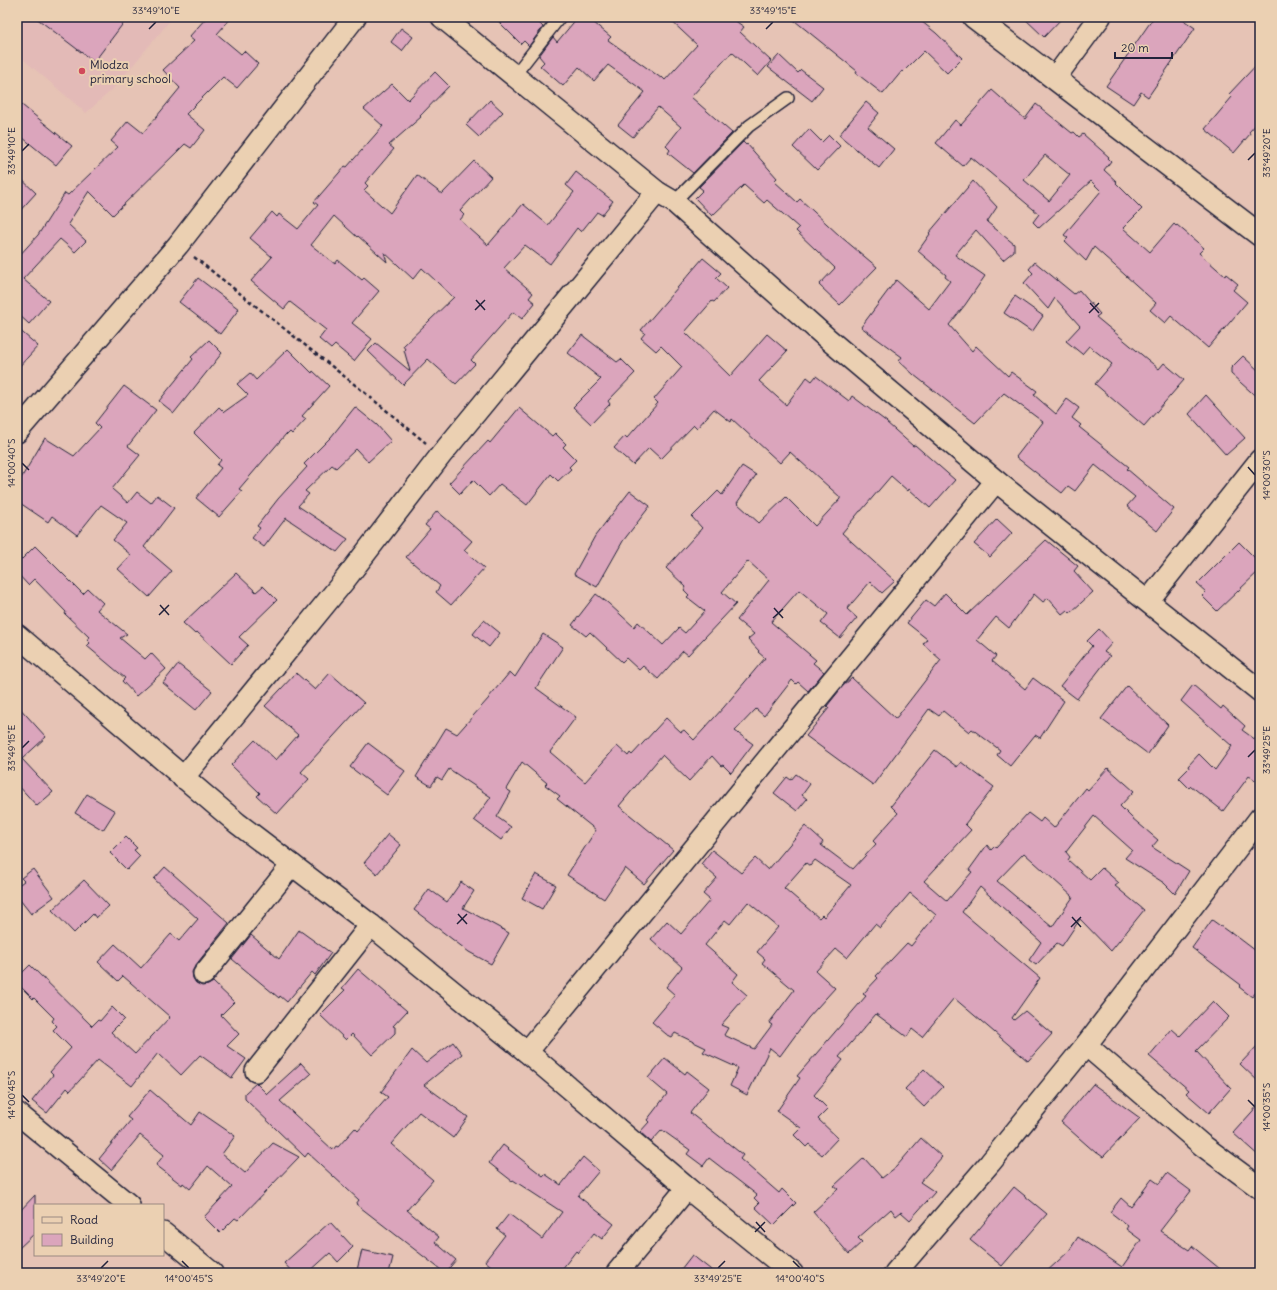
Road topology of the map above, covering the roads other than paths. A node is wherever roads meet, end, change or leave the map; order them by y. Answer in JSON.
{"nodes":[{"id":1,"x":356,"y":17,"type":"edge"},
{"id":2,"x":442,"y":17,"type":"edge"},
{"id":3,"x":560,"y":17,"type":"edge"},
{"id":4,"x":974,"y":17,"type":"edge"},
{"id":5,"x":1100,"y":17,"type":"edge"},
{"id":6,"x":514,"y":76,"type":"junction"},
{"id":7,"x":1055,"y":78,"type":"junction"},
{"id":8,"x":788,"y":98,"type":"dead end"},
{"id":9,"x":665,"y":197,"type":"junction"},
{"id":10,"x":1260,"y":235,"type":"edge"},
{"id":11,"x":17,"y":431,"type":"edge"},
{"id":12,"x":1260,"y":460,"type":"edge"},
{"id":13,"x":996,"y":481,"type":"junction"},
{"id":14,"x":1148,"y":601,"type":"junction"},
{"id":15,"x":17,"y":635,"type":"edge"},
{"id":16,"x":1260,"y":691,"type":"edge"},
{"id":17,"x":183,"y":778,"type":"junction"},
{"id":18,"x":1260,"y":818,"type":"edge"},
{"id":19,"x":292,"y":865,"type":"junction"},
{"id":20,"x":371,"y":925,"type":"junction"},
{"id":21,"x":204,"y":974,"type":"dead end"},
{"id":22,"x":1086,"y":1045,"type":"junction"},
{"id":23,"x":527,"y":1052,"type":"junction"},
{"id":24,"x":256,"y":1071,"type":"dead end"},
{"id":25,"x":17,"y":1113,"type":"edge"},
{"id":26,"x":687,"y":1188,"type":"junction"},
{"id":27,"x":1260,"y":1188,"type":"edge"},
{"id":28,"x":128,"y":1204,"type":"edge"},
{"id":29,"x":164,"y":1234,"type":"edge"},
{"id":30,"x":212,"y":1273,"type":"edge"},
{"id":31,"x":617,"y":1273,"type":"edge"},
{"id":32,"x":792,"y":1273,"type":"edge"},
{"id":33,"x":895,"y":1273,"type":"edge"}],
"edges":[{"from":1,"to":11,"type":"street"},
{"from":2,"to":6,"type":"street"},
{"from":3,"to":6,"type":"lane"},
{"from":4,"to":7,"type":"street"},
{"from":5,"to":7,"type":"street"},
{"from":6,"to":9,"type":"street"},
{"from":7,"to":10,"type":"street"},
{"from":8,"to":9,"type":"lane"},
{"from":9,"to":13,"type":"street"},
{"from":9,"to":17,"type":"street"},
{"from":12,"to":14,"type":"street"},
{"from":13,"to":14,"type":"street"},
{"from":13,"to":23,"type":"street"},
{"from":14,"to":16,"type":"street"},
{"from":15,"to":17,"type":"street"},
{"from":17,"to":19,"type":"street"},
{"from":18,"to":22,"type":"street"},
{"from":19,"to":20,"type":"street"},
{"from":19,"to":21,"type":"street"},
{"from":20,"to":23,"type":"street"},
{"from":20,"to":24,"type":"street"},
{"from":22,"to":27,"type":"street"},
{"from":22,"to":33,"type":"street"},
{"from":23,"to":26,"type":"street"},
{"from":25,"to":28,"type":"street"},
{"from":26,"to":31,"type":"street"},
{"from":26,"to":32,"type":"street"},
{"from":29,"to":30,"type":"street"}]}
